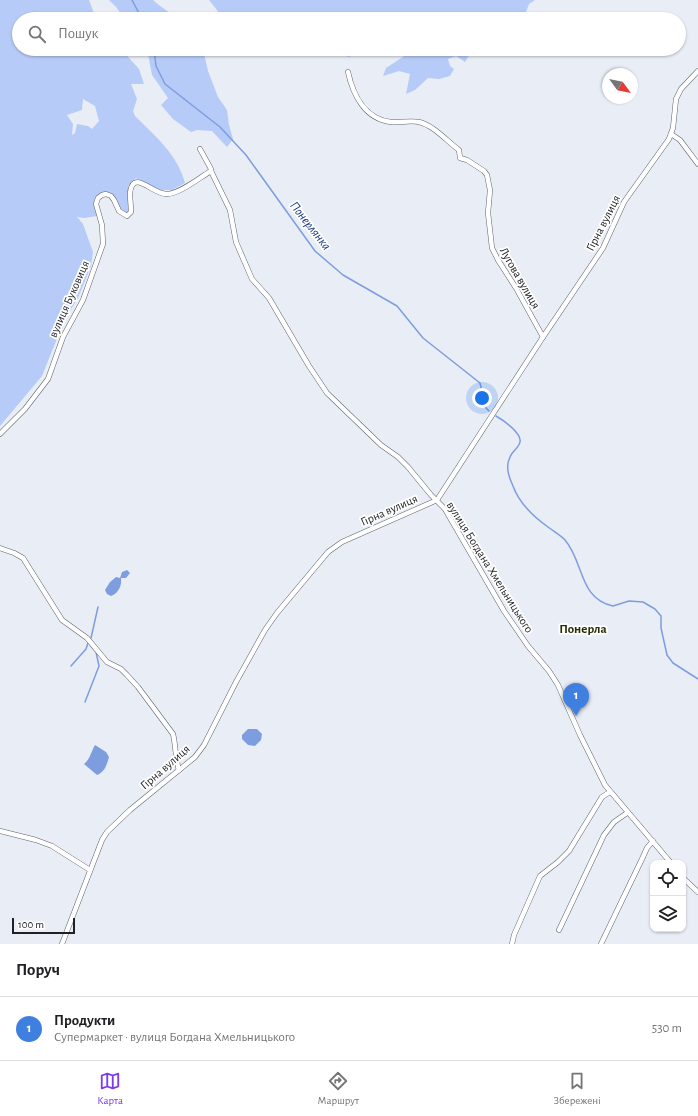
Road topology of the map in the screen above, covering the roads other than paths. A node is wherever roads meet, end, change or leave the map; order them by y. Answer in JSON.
{"nodes":[{"id":1,"x":698,"y":71,"type":"edge"},
{"id":2,"x":348,"y":72,"type":"dead end"},
{"id":3,"x":671,"y":134,"type":"junction"},
{"id":4,"x":200,"y":149,"type":"dead end"},
{"id":5,"x":698,"y":164,"type":"edge"},
{"id":6,"x":211,"y":171,"type":"junction"},
{"id":7,"x":543,"y":337,"type":"junction"},
{"id":8,"x":0,"y":434,"type":"edge"},
{"id":9,"x":437,"y":500,"type":"junction"},
{"id":10,"x":0,"y":548,"type":"edge"},
{"id":11,"x":179,"y":770,"type":"junction"},
{"id":12,"x":610,"y":792,"type":"junction"},
{"id":13,"x":627,"y":813,"type":"junction"},
{"id":14,"x":0,"y":831,"type":"edge"},
{"id":15,"x":653,"y":841,"type":"junction"},
{"id":16,"x":669,"y":860,"type":"edge"},
{"id":17,"x":90,"y":870,"type":"junction"},
{"id":18,"x":686,"y":881,"type":"edge"},
{"id":19,"x":698,"y":892,"type":"edge"},
{"id":20,"x":559,"y":930,"type":"dead end"},
{"id":21,"x":62,"y":944,"type":"edge"},
{"id":22,"x":512,"y":944,"type":"edge"},
{"id":23,"x":601,"y":944,"type":"edge"}],
"edges":[{"from":1,"to":3,"type":"street","name":"Гірна вулиця"},
{"from":2,"to":7,"type":"street","name":"Лугова вулиця"},
{"from":3,"to":5,"type":"street"},
{"from":3,"to":7,"type":"street","name":"Гірна вулиця"},
{"from":4,"to":6,"type":"street","name":"вулиця Богдана Хмельницького"},
{"from":6,"to":8,"type":"street","name":"вулиця Буковиця"},
{"from":6,"to":9,"type":"street","name":"вулиця Богдана Хмельницького"},
{"from":7,"to":9,"type":"street","name":"Гірна вулиця"},
{"from":9,"to":11,"type":"street","name":"Гірна вулиця"},
{"from":9,"to":12,"type":"street","name":"вулиця Богдана Хмельницького"},
{"from":10,"to":11,"type":"street"},
{"from":11,"to":17,"type":"street","name":"Гірна вулиця"},
{"from":12,"to":13,"type":"street","name":"вулиця Богдана Хмельницького"},
{"from":12,"to":22,"type":"street"},
{"from":13,"to":15,"type":"street","name":"вулиця Богдана Хмельницького"},
{"from":13,"to":20,"type":"street"},
{"from":14,"to":17,"type":"street"},
{"from":15,"to":16,"type":"street","name":"вулиця Богдана Хмельницького"},
{"from":15,"to":23,"type":"street"},
{"from":17,"to":21,"type":"street","name":"Гірна вулиця"},
{"from":18,"to":19,"type":"street"}]}
